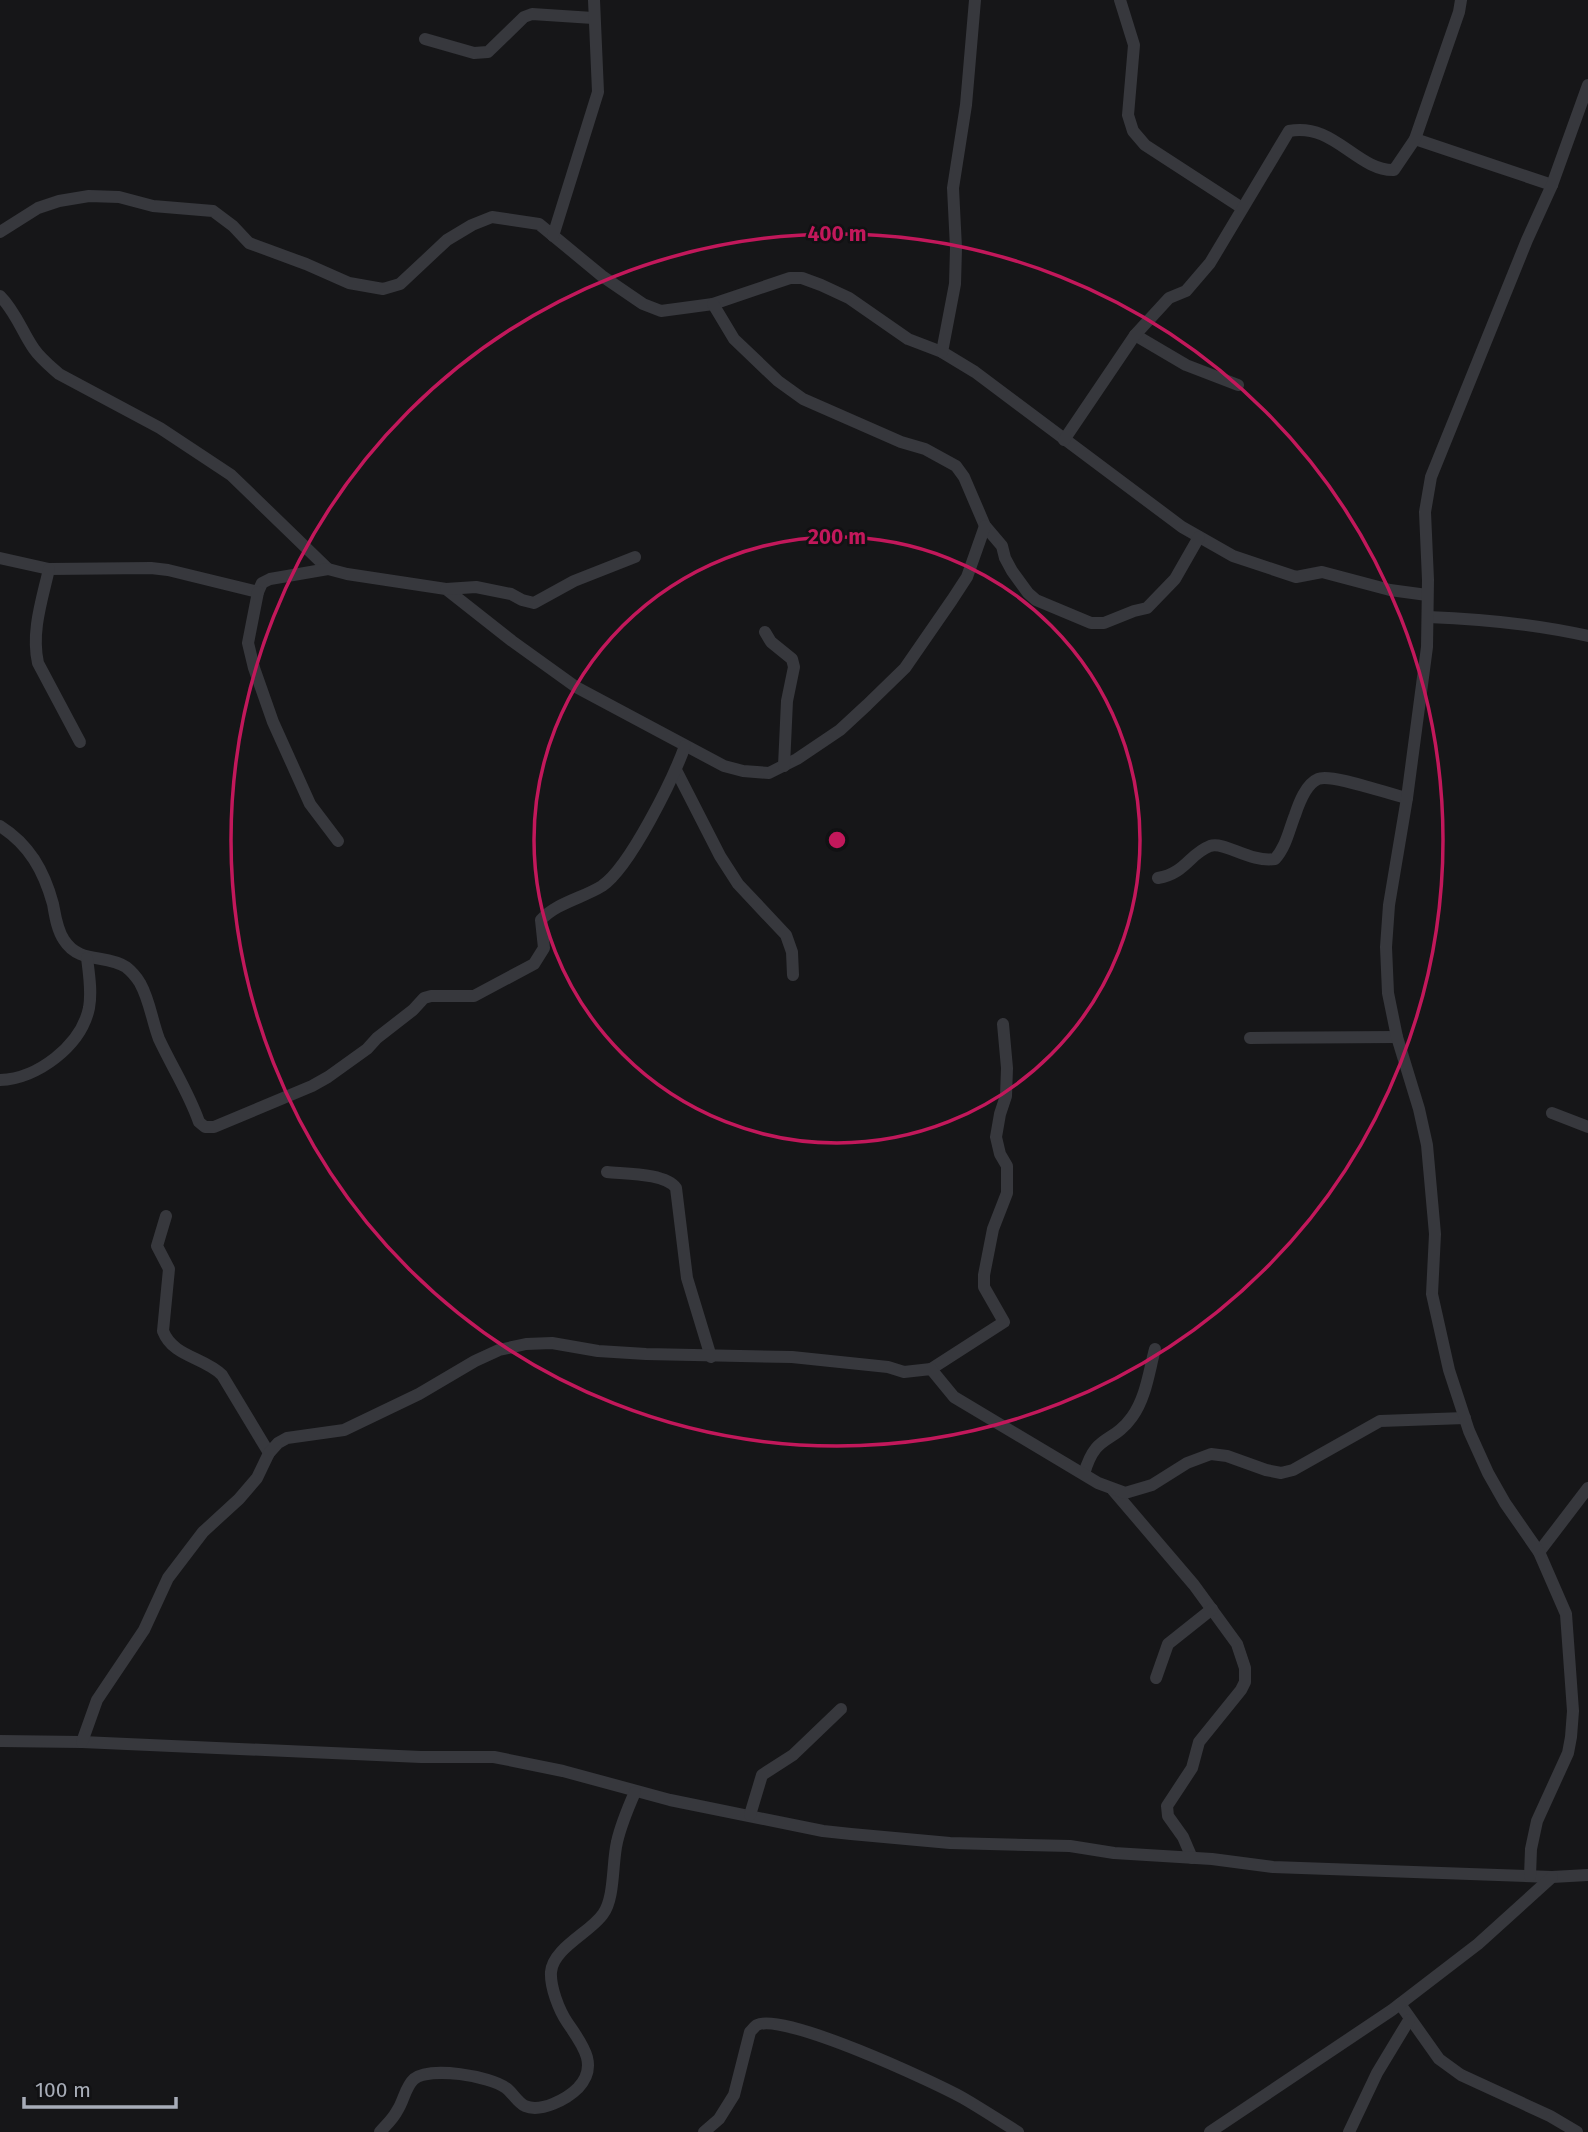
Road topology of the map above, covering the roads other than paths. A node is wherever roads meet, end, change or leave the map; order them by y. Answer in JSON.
{"nodes":[{"id":1,"x":594,"y":0,"type":"edge"},
{"id":2,"x":975,"y":0,"type":"edge"},
{"id":3,"x":1120,"y":0,"type":"edge"},
{"id":4,"x":1461,"y":0,"type":"edge"},
{"id":5,"x":593,"y":18,"type":"junction"},
{"id":6,"x":425,"y":39,"type":"dead end"},
{"id":7,"x":1588,"y":85,"type":"edge"},
{"id":8,"x":1415,"y":139,"type":"junction"},
{"id":9,"x":1552,"y":186,"type":"junction"},
{"id":10,"x":1242,"y":208,"type":"junction"},
{"id":11,"x":0,"y":232,"type":"edge"},
{"id":12,"x":553,"y":236,"type":"junction"},
{"id":13,"x":0,"y":296,"type":"edge"},
{"id":14,"x":713,"y":304,"type":"junction"},
{"id":15,"x":1135,"y":335,"type":"junction"},
{"id":16,"x":942,"y":352,"type":"junction"},
{"id":17,"x":1238,"y":385,"type":"dead end"},
{"id":18,"x":1064,"y":440,"type":"junction"},
{"id":19,"x":985,"y":526,"type":"junction"},
{"id":20,"x":1199,"y":537,"type":"junction"},
{"id":21,"x":635,"y":557,"type":"dead end"},
{"id":22,"x":0,"y":558,"type":"edge"},
{"id":23,"x":49,"y":569,"type":"junction"},
{"id":24,"x":328,"y":569,"type":"junction"},
{"id":25,"x":446,"y":589,"type":"junction"},
{"id":26,"x":258,"y":592,"type":"junction"},
{"id":27,"x":1427,"y":595,"type":"junction"},
{"id":28,"x":1428,"y":617,"type":"junction"},
{"id":29,"x":765,"y":632,"type":"dead end"},
{"id":30,"x":1588,"y":636,"type":"edge"},
{"id":31,"x":80,"y":742,"type":"dead end"},
{"id":32,"x":685,"y":746,"type":"junction"},
{"id":33,"x":784,"y":766,"type":"junction"},
{"id":34,"x":676,"y":770,"type":"junction"},
{"id":35,"x":1407,"y":797,"type":"junction"},
{"id":36,"x":0,"y":827,"type":"edge"},
{"id":37,"x":338,"y":841,"type":"dead end"},
{"id":38,"x":1158,"y":878,"type":"dead end"},
{"id":39,"x":87,"y":958,"type":"junction"},
{"id":40,"x":793,"y":975,"type":"dead end"},
{"id":41,"x":1003,"y":1024,"type":"dead end"},
{"id":42,"x":1397,"y":1037,"type":"junction"},
{"id":43,"x":1250,"y":1038,"type":"dead end"},
{"id":44,"x":0,"y":1080,"type":"edge"},
{"id":45,"x":1552,"y":1113,"type":"dead end"},
{"id":46,"x":1588,"y":1127,"type":"edge"},
{"id":47,"x":607,"y":1172,"type":"dead end"},
{"id":48,"x":166,"y":1216,"type":"dead end"},
{"id":49,"x":1155,"y":1349,"type":"dead end"},
{"id":50,"x":711,"y":1357,"type":"junction"},
{"id":51,"x":931,"y":1369,"type":"junction"},
{"id":52,"x":1465,"y":1418,"type":"junction"},
{"id":53,"x":269,"y":1453,"type":"junction"},
{"id":54,"x":1084,"y":1474,"type":"junction"},
{"id":55,"x":1588,"y":1488,"type":"edge"},
{"id":56,"x":1112,"y":1490,"type":"junction"},
{"id":57,"x":1539,"y":1552,"type":"junction"},
{"id":58,"x":1212,"y":1609,"type":"junction"},
{"id":59,"x":1156,"y":1678,"type":"dead end"},
{"id":60,"x":841,"y":1709,"type":"dead end"},
{"id":61,"x":0,"y":1741,"type":"edge"},
{"id":62,"x":82,"y":1742,"type":"junction"},
{"id":63,"x":635,"y":1792,"type":"junction"},
{"id":64,"x":750,"y":1815,"type":"junction"},
{"id":65,"x":1192,"y":1858,"type":"junction"},
{"id":66,"x":1588,"y":1875,"type":"edge"},
{"id":67,"x":1530,"y":1876,"type":"junction"},
{"id":68,"x":1552,"y":1877,"type":"junction"},
{"id":69,"x":1400,"y":2004,"type":"junction"},
{"id":70,"x":1409,"y":2020,"type":"junction"},
{"id":71,"x":380,"y":2132,"type":"edge"},
{"id":72,"x":704,"y":2132,"type":"edge"},
{"id":73,"x":1018,"y":2132,"type":"edge"},
{"id":74,"x":1210,"y":2132,"type":"edge"},
{"id":75,"x":1349,"y":2132,"type":"edge"},
{"id":76,"x":1577,"y":2132,"type":"edge"}],
"edges":[{"from":1,"to":5,"type":"street"},
{"from":2,"to":16,"type":"street"},
{"from":3,"to":10,"type":"street"},
{"from":4,"to":8,"type":"street"},
{"from":5,"to":6,"type":"street"},
{"from":5,"to":12,"type":"street"},
{"from":7,"to":9,"type":"street"},
{"from":8,"to":9,"type":"street"},
{"from":8,"to":10,"type":"street"},
{"from":9,"to":27,"type":"street"},
{"from":10,"to":15,"type":"street"},
{"from":11,"to":12,"type":"street"},
{"from":12,"to":14,"type":"street"},
{"from":13,"to":24,"type":"street"},
{"from":14,"to":16,"type":"street"},
{"from":14,"to":19,"type":"street"},
{"from":15,"to":17,"type":"street"},
{"from":15,"to":18,"type":"street"},
{"from":16,"to":18,"type":"street"},
{"from":18,"to":20,"type":"street"},
{"from":19,"to":20,"type":"street"},
{"from":19,"to":33,"type":"street"},
{"from":20,"to":27,"type":"street"},
{"from":21,"to":25,"type":"street"},
{"from":22,"to":23,"type":"street"},
{"from":23,"to":26,"type":"street"},
{"from":23,"to":31,"type":"street"},
{"from":24,"to":25,"type":"street"},
{"from":24,"to":26,"type":"street"},
{"from":25,"to":32,"type":"street"},
{"from":26,"to":37,"type":"street"},
{"from":27,"to":28,"type":"street"},
{"from":28,"to":30,"type":"street"},
{"from":28,"to":35,"type":"street"},
{"from":29,"to":33,"type":"street"},
{"from":32,"to":33,"type":"street"},
{"from":32,"to":34,"type":"street"},
{"from":34,"to":39,"type":"street"},
{"from":34,"to":40,"type":"street"},
{"from":35,"to":38,"type":"street"},
{"from":35,"to":42,"type":"street"},
{"from":36,"to":39,"type":"street"},
{"from":39,"to":44,"type":"street"},
{"from":41,"to":51,"type":"street"},
{"from":42,"to":43,"type":"street"},
{"from":42,"to":52,"type":"street"},
{"from":45,"to":46,"type":"street"},
{"from":47,"to":50,"type":"street"},
{"from":48,"to":53,"type":"street"},
{"from":49,"to":54,"type":"street"},
{"from":50,"to":51,"type":"street"},
{"from":50,"to":53,"type":"street"},
{"from":51,"to":54,"type":"street"},
{"from":52,"to":56,"type":"street"},
{"from":52,"to":57,"type":"street"},
{"from":53,"to":62,"type":"street"},
{"from":54,"to":56,"type":"street"},
{"from":55,"to":57,"type":"street"},
{"from":56,"to":58,"type":"street"},
{"from":57,"to":67,"type":"street"},
{"from":58,"to":59,"type":"street"},
{"from":58,"to":65,"type":"street"},
{"from":60,"to":64,"type":"street"},
{"from":61,"to":62,"type":"street"},
{"from":62,"to":63,"type":"street"},
{"from":63,"to":64,"type":"street"},
{"from":63,"to":71,"type":"street"},
{"from":64,"to":65,"type":"street"},
{"from":65,"to":67,"type":"street"},
{"from":66,"to":68,"type":"street"},
{"from":67,"to":68,"type":"street"},
{"from":68,"to":69,"type":"street"},
{"from":69,"to":70,"type":"street"},
{"from":69,"to":74,"type":"street"},
{"from":70,"to":75,"type":"street"},
{"from":70,"to":76,"type":"street"},
{"from":72,"to":73,"type":"street"}]}
